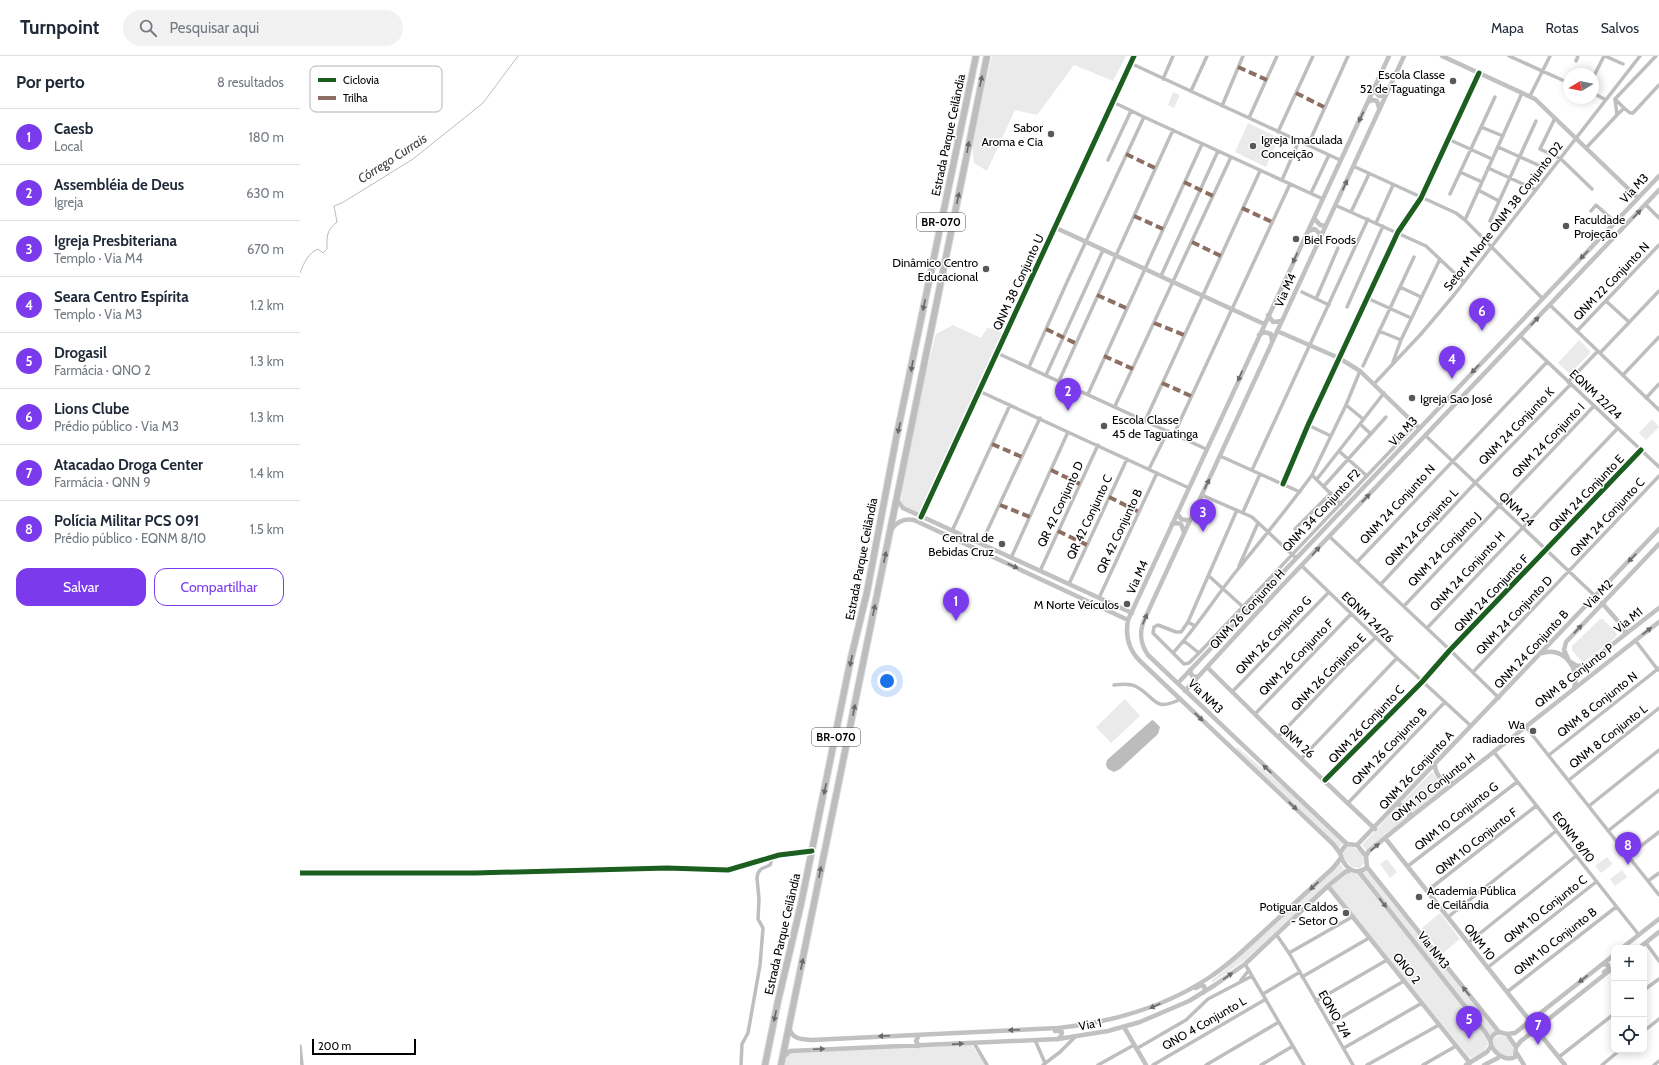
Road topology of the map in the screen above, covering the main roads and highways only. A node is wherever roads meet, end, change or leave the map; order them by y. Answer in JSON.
{"nodes":[{"id":1,"x":976,"y":56,"type":"edge"},
{"id":2,"x":987,"y":56,"type":"edge"},
{"id":3,"x":1134,"y":56,"type":"edge"},
{"id":4,"x":1388,"y":56,"type":"edge"},
{"id":5,"x":1404,"y":56,"type":"edge"},
{"id":6,"x":1444,"y":56,"type":"edge"},
{"id":7,"x":1375,"y":86,"type":"junction"},
{"id":8,"x":1386,"y":95,"type":"junction"},
{"id":9,"x":966,"y":102,"type":"junction"},
{"id":10,"x":1368,"y":102,"type":"junction"},
{"id":11,"x":976,"y":105,"type":"junction"},
{"id":12,"x":1379,"y":110,"type":"junction"},
{"id":13,"x":1659,"y":176,"type":"edge"},
{"id":14,"x":1659,"y":189,"type":"edge"},
{"id":15,"x":1638,"y":198,"type":"junction"},
{"id":16,"x":1631,"y":206,"type":"junction"},
{"id":17,"x":1313,"y":220,"type":"junction"},
{"id":18,"x":1326,"y":226,"type":"junction"},
{"id":19,"x":1054,"y":227,"type":"junction"},
{"id":20,"x":1308,"y":231,"type":"junction"},
{"id":21,"x":1616,"y":235,"type":"junction"},
{"id":22,"x":1320,"y":237,"type":"junction"},
{"id":23,"x":1569,"y":270,"type":"junction"},
{"id":24,"x":1551,"y":304,"type":"junction"},
{"id":25,"x":1268,"y":315,"type":"junction"},
{"id":26,"x":1282,"y":321,"type":"junction"},
{"id":27,"x":1264,"y":324,"type":"junction"},
{"id":28,"x":1277,"y":331,"type":"junction"},
{"id":29,"x":1509,"y":334,"type":"junction"},
{"id":30,"x":1259,"y":335,"type":"junction"},
{"id":31,"x":1272,"y":341,"type":"junction"},
{"id":32,"x":916,"y":342,"type":"junction"},
{"id":33,"x":928,"y":346,"type":"junction"},
{"id":34,"x":1495,"y":363,"type":"junction"},
{"id":35,"x":1447,"y":399,"type":"junction"},
{"id":36,"x":1418,"y":426,"type":"junction"},
{"id":37,"x":1434,"y":427,"type":"junction"},
{"id":38,"x":1413,"y":435,"type":"junction"},
{"id":39,"x":1399,"y":464,"type":"junction"},
{"id":40,"x":896,"y":499,"type":"junction"},
{"id":41,"x":1349,"y":502,"type":"junction"},
{"id":42,"x":1177,"y":512,"type":"junction"},
{"id":43,"x":919,"y":516,"type":"junction"},
{"id":44,"x":914,"y":520,"type":"junction"},
{"id":45,"x":1190,"y":520,"type":"junction"},
{"id":46,"x":1172,"y":524,"type":"junction"},
{"id":47,"x":1659,"y":529,"type":"edge"},
{"id":48,"x":891,"y":530,"type":"junction"},
{"id":49,"x":1335,"y":530,"type":"junction"},
{"id":50,"x":1184,"y":532,"type":"junction"},
{"id":51,"x":1659,"y":544,"type":"edge"},
{"id":52,"x":1271,"y":585,"type":"junction"},
{"id":53,"x":1277,"y":590,"type":"junction"},
{"id":54,"x":1602,"y":603,"type":"junction"},
{"id":55,"x":1113,"y":604,"type":"junction"},
{"id":56,"x":1659,"y":608,"type":"edge"},
{"id":57,"x":1109,"y":611,"type":"junction"},
{"id":58,"x":1132,"y":613,"type":"junction"},
{"id":59,"x":1128,"y":620,"type":"junction"},
{"id":60,"x":1659,"y":622,"type":"edge"},
{"id":61,"x":860,"y":623,"type":"junction"},
{"id":62,"x":870,"y":626,"type":"junction"},
{"id":63,"x":1624,"y":628,"type":"junction"},
{"id":64,"x":1631,"y":630,"type":"junction"},
{"id":65,"x":1625,"y":634,"type":"junction"},
{"id":66,"x":1617,"y":641,"type":"junction"},
{"id":67,"x":1540,"y":655,"type":"junction"},
{"id":68,"x":1569,"y":661,"type":"junction"},
{"id":69,"x":1158,"y":664,"type":"junction"},
{"id":70,"x":1605,"y":664,"type":"junction"},
{"id":71,"x":1207,"y":667,"type":"junction"},
{"id":72,"x":1149,"y":670,"type":"junction"},
{"id":73,"x":1190,"y":670,"type":"junction"},
{"id":74,"x":1167,"y":673,"type":"junction"},
{"id":75,"x":1198,"y":677,"type":"junction"},
{"id":76,"x":1161,"y":681,"type":"junction"},
{"id":77,"x":1178,"y":683,"type":"junction"},
{"id":78,"x":1574,"y":689,"type":"junction"},
{"id":79,"x":1185,"y":691,"type":"junction"},
{"id":80,"x":1471,"y":726,"type":"joint"},
{"id":81,"x":1232,"y":735,"type":"junction"},
{"id":82,"x":1225,"y":742,"type":"junction"},
{"id":83,"x":1242,"y":744,"type":"junction"},
{"id":84,"x":1234,"y":751,"type":"junction"},
{"id":85,"x":1494,"y":752,"type":"joint"},
{"id":86,"x":1435,"y":765,"type":"junction"},
{"id":87,"x":1454,"y":783,"type":"junction"},
{"id":88,"x":1397,"y":805,"type":"junction"},
{"id":89,"x":1407,"y":820,"type":"junction"},
{"id":90,"x":1375,"y":828,"type":"junction"},
{"id":91,"x":1386,"y":838,"type":"junction"},
{"id":92,"x":1347,"y":844,"type":"junction"},
{"id":93,"x":1357,"y":845,"type":"junction"},
{"id":94,"x":812,"y":851,"type":"junction"},
{"id":95,"x":823,"y":856,"type":"junction"},
{"id":96,"x":1341,"y":856,"type":"junction"},
{"id":97,"x":1366,"y":856,"type":"junction"},
{"id":98,"x":1367,"y":867,"type":"junction"},
{"id":99,"x":1351,"y":870,"type":"junction"},
{"id":100,"x":1359,"y":872,"type":"junction"},
{"id":101,"x":1328,"y":886,"type":"junction"},
{"id":102,"x":1659,"y":919,"type":"edge"},
{"id":103,"x":1643,"y":931,"type":"junction"},
{"id":104,"x":1659,"y":932,"type":"edge"},
{"id":105,"x":1626,"y":945,"type":"edge"},
{"id":106,"x":1629,"y":945,"type":"edge"},
{"id":107,"x":1643,"y":945,"type":"edge"},
{"id":108,"x":1611,"y":957,"type":"edge"},
{"id":109,"x":1230,"y":962,"type":"junction"},
{"id":110,"x":1600,"y":966,"type":"junction"},
{"id":111,"x":1611,"y":968,"type":"edge"},
{"id":112,"x":1215,"y":985,"type":"junction"},
{"id":113,"x":1203,"y":993,"type":"junction"},
{"id":114,"x":1178,"y":995,"type":"junction"},
{"id":115,"x":1573,"y":1000,"type":"junction"},
{"id":116,"x":1530,"y":1021,"type":"junction"},
{"id":117,"x":789,"y":1027,"type":"junction"},
{"id":118,"x":1124,"y":1027,"type":"junction"},
{"id":119,"x":1536,"y":1029,"type":"junction"},
{"id":120,"x":1031,"y":1030,"type":"junction"},
{"id":121,"x":1499,"y":1032,"type":"junction"},
{"id":122,"x":1507,"y":1034,"type":"junction"},
{"id":123,"x":919,"y":1035,"type":"junction"},
{"id":124,"x":1058,"y":1039,"type":"junction"},
{"id":125,"x":1491,"y":1044,"type":"junction"},
{"id":126,"x":919,"y":1046,"type":"junction"},
{"id":127,"x":1516,"y":1046,"type":"junction"},
{"id":128,"x":1516,"y":1052,"type":"junction"},
{"id":129,"x":782,"y":1058,"type":"junction"},
{"id":130,"x":1498,"y":1058,"type":"junction"},
{"id":131,"x":1506,"y":1061,"type":"junction"},
{"id":132,"x":1468,"y":1064,"type":"edge"},
{"id":133,"x":1511,"y":1064,"type":"edge"},
{"id":134,"x":765,"y":1065,"type":"edge"},
{"id":135,"x":781,"y":1065,"type":"edge"},
{"id":136,"x":1146,"y":1065,"type":"edge"},
{"id":137,"x":1484,"y":1065,"type":"edge"},
{"id":138,"x":1524,"y":1065,"type":"edge"},
{"id":139,"x":1565,"y":1065,"type":"edge"}],
"edges":[{"from":1,"to":9,"type":"highway","name":"Estrada Parque Ceilândia","number":"BR-070"},
{"from":11,"to":2,"type":"highway","name":"Estrada Parque Ceilândia","number":"BR-070","one_way":true},
{"from":3,"to":19,"type":"main road","name":"QNM 38 Conjunto U"},
{"from":4,"to":7,"type":"main road","name":"Via M4"},
{"from":5,"to":8,"type":"main road","name":"Via M4"},
{"from":6,"to":15,"type":"main road"},
{"from":7,"to":8,"type":"main road"},
{"from":7,"to":10,"type":"main road","name":"Via M4"},
{"from":8,"to":12,"type":"main road","name":"Via M4"},
{"from":9,"to":11,"type":"highway"},
{"from":9,"to":32,"type":"highway","name":"Estrada Parque Ceilândia","number":"BR-070","one_way":true},
{"from":10,"to":12,"type":"main road"},
{"from":10,"to":17,"type":"main road","name":"Via M4","one_way":true},
{"from":33,"to":11,"type":"highway","name":"Estrada Parque Ceilândia","number":"BR-070","one_way":true},
{"from":18,"to":12,"type":"main road","name":"Via M4","one_way":true},
{"from":13,"to":15,"type":"main road","name":"Via M3"},
{"from":21,"to":14,"type":"main road","one_way":true},
{"from":15,"to":16,"type":"main road","name":"Via M3"},
{"from":16,"to":21,"type":"main road"},
{"from":16,"to":23,"type":"main road","name":"Via M3","one_way":true},
{"from":17,"to":18,"type":"main road"},
{"from":17,"to":20,"type":"main road","name":"Via M4"},
{"from":18,"to":22,"type":"main road","name":"Via M4"},
{"from":19,"to":27,"type":"main road"},
{"from":19,"to":43,"type":"main road","name":"QNM 38 Conjunto U"},
{"from":20,"to":22,"type":"main road"},
{"from":20,"to":25,"type":"main road","name":"Via M4","one_way":true},
{"from":21,"to":24,"type":"main road"},
{"from":22,"to":26,"type":"main road","name":"Via M4"},
{"from":23,"to":24,"type":"main road"},
{"from":23,"to":29,"type":"main road","name":"Via M3"},
{"from":34,"to":24,"type":"main road","one_way":true},
{"from":25,"to":26,"type":"main road"},
{"from":25,"to":27,"type":"main road","name":"Via M4"},
{"from":26,"to":28,"type":"main road","name":"Via M4"},
{"from":27,"to":30,"type":"main road","name":"Via M4"},
{"from":28,"to":31,"type":"main road","name":"Via M4"},
{"from":28,"to":36,"type":"main road"},
{"from":29,"to":34,"type":"main road"},
{"from":29,"to":35,"type":"main road","name":"Via M3","one_way":true},
{"from":30,"to":31,"type":"main road"},
{"from":30,"to":42,"type":"main road","name":"Via M4","one_way":true},
{"from":45,"to":31,"type":"main road","name":"Via M4","one_way":true},
{"from":32,"to":33,"type":"highway"},
{"from":32,"to":61,"type":"highway","name":"Estrada Parque Ceilândia","number":"BR-070","one_way":true},
{"from":33,"to":40,"type":"highway","name":"Estrada Parque Ceilândia","number":"BR-070"},
{"from":34,"to":37,"type":"main road"},
{"from":35,"to":36,"type":"main road","name":"Via M3"},
{"from":35,"to":37,"type":"main road"},
{"from":36,"to":38,"type":"main road","name":"Via M3"},
{"from":37,"to":39,"type":"main road"},
{"from":38,"to":39,"type":"main road"},
{"from":38,"to":41,"type":"main road","name":"Via M3"},
{"from":49,"to":39,"type":"main road","one_way":true},
{"from":40,"to":43,"type":"main road"},
{"from":40,"to":48,"type":"highway","name":"Estrada Parque Ceilândia","number":"BR-070"},
{"from":41,"to":49,"type":"main road"},
{"from":41,"to":52,"type":"main road","name":"Via M3"},
{"from":42,"to":45,"type":"main road"},
{"from":42,"to":46,"type":"main road","name":"Via M4"},
{"from":43,"to":44,"type":"main road","name":"QNM 38 Conjunto U"},
{"from":43,"to":55,"type":"main road"},
{"from":44,"to":48,"type":"main road"},
{"from":44,"to":57,"type":"main road","one_way":true},
{"from":45,"to":50,"type":"main road","name":"Via M4"},
{"from":46,"to":50,"type":"main road"},
{"from":46,"to":58,"type":"main road","name":"Via M4"},
{"from":47,"to":67,"type":"main road","name":"QNM 24 Conjunto B","one_way":true},
{"from":62,"to":48,"type":"highway","name":"Estrada Parque Ceilândia","number":"BR-070","one_way":true},
{"from":53,"to":49,"type":"main road","name":"QNM 26 Conjunto H","one_way":true},
{"from":69,"to":50,"type":"main road","name":"Via NM3","one_way":true},
{"from":51,"to":54,"type":"main road","name":"Via M2"},
{"from":52,"to":53,"type":"main road"},
{"from":52,"to":73,"type":"main road","name":"Via M3"},
{"from":53,"to":71,"type":"main road","name":"QNM 26 Conjunto H"},
{"from":54,"to":63,"type":"main road"},
{"from":68,"to":54,"type":"main road","name":"Via M2","one_way":true},
{"from":55,"to":57,"type":"main road"},
{"from":55,"to":58,"type":"main road"},
{"from":56,"to":64,"type":"main road","name":"Via M1"},
{"from":57,"to":59,"type":"main road"},
{"from":58,"to":59,"type":"main road","name":"Via NM3"},
{"from":59,"to":72,"type":"main road","name":"Via NM3"},
{"from":70,"to":60,"type":"main road","name":"QNM 8 Conjunto P","one_way":true},
{"from":61,"to":62,"type":"highway"},
{"from":61,"to":94,"type":"highway","name":"Estrada Parque Ceilândia","number":"BR-070","one_way":true},
{"from":95,"to":62,"type":"highway","name":"Estrada Parque Ceilândia","number":"BR-070","one_way":true},
{"from":63,"to":64,"type":"main road"},
{"from":63,"to":65,"type":"main road"},
{"from":64,"to":65,"type":"main road","name":"Via M1"},
{"from":65,"to":66,"type":"main road","name":"Via M1"},
{"from":66,"to":68,"type":"main road","name":"Via M1"},
{"from":66,"to":70,"type":"main road"},
{"from":67,"to":68,"type":"main road"},
{"from":67,"to":80,"type":"main road","name":"QNM 24 Conjunto B"},
{"from":68,"to":78,"type":"main road","name":"Via M2"},
{"from":69,"to":72,"type":"main road"},
{"from":69,"to":74,"type":"main road","name":"Via NM3"},
{"from":70,"to":78,"type":"main road","name":"QNM 8 Conjunto P"},
{"from":71,"to":75,"type":"main road"},
{"from":71,"to":90,"type":"main road","name":"QNM 26"},
{"from":72,"to":76,"type":"main road","name":"Via NM3"},
{"from":73,"to":75,"type":"main road"},
{"from":73,"to":77,"type":"main road","name":"Via M3"},
{"from":74,"to":76,"type":"main road"},
{"from":74,"to":77,"type":"main road","name":"Via NM3"},
{"from":75,"to":79,"type":"main road"},
{"from":76,"to":82,"type":"main road","name":"Via NM3","one_way":true},
{"from":77,"to":79,"type":"main road","name":"Via NM3"},
{"from":78,"to":85,"type":"main road","name":"QNM 8 Conjunto P"},
{"from":79,"to":81,"type":"main road","name":"Via NM3"},
{"from":80,"to":86,"type":"main road","name":"QNM 26 Conjunto A"},
{"from":81,"to":82,"type":"main road"},
{"from":81,"to":83,"type":"main road","name":"Via NM3"},
{"from":82,"to":84,"type":"main road","name":"Via NM3"},
{"from":83,"to":84,"type":"main road"},
{"from":92,"to":83,"type":"main road","name":"Via NM3","one_way":true},
{"from":84,"to":96,"type":"main road","name":"Via NM3","one_way":true},
{"from":85,"to":87,"type":"main road","name":"QNM 10 Conjunto H"},
{"from":86,"to":87,"type":"main road"},
{"from":86,"to":88,"type":"main road","name":"QNM 26 Conjunto A"},
{"from":87,"to":89,"type":"main road","name":"QNM 10 Conjunto H"},
{"from":88,"to":89,"type":"main road"},
{"from":88,"to":90,"type":"main road","name":"QNM 26 Conjunto A"},
{"from":89,"to":91,"type":"main road","name":"QNM 10 Conjunto H"},
{"from":90,"to":93,"type":"main road"},
{"from":97,"to":91,"type":"main road","one_way":true},
{"from":91,"to":116,"type":"main road","name":"QNM 10"},
{"from":92,"to":93,"type":"main road"},
{"from":92,"to":96,"type":"main road"},
{"from":93,"to":97,"type":"main road"},
{"from":94,"to":95,"type":"highway"},
{"from":94,"to":134,"type":"highway","name":"Estrada Parque Ceilândia","number":"BR-070","one_way":true},
{"from":117,"to":95,"type":"highway","name":"Estrada Parque Ceilândia","number":"BR-070","one_way":true},
{"from":96,"to":99,"type":"main road"},
{"from":96,"to":109,"type":"main road","name":"Via 1","one_way":true},
{"from":97,"to":98,"type":"main road"},
{"from":98,"to":100,"type":"main road"},
{"from":121,"to":98,"type":"main road","name":"Via NM3","one_way":true},
{"from":99,"to":100,"type":"main road"},
{"from":99,"to":101,"type":"main road","name":"Via 1"},
{"from":100,"to":125,"type":"main road","name":"Via NM3","one_way":true},
{"from":112,"to":101,"type":"main road","name":"Via 1","one_way":true},
{"from":101,"to":132,"type":"main road","name":"QNO 2"},
{"from":102,"to":103,"type":"main road"},
{"from":103,"to":105,"type":"main road"},
{"from":103,"to":106,"type":"main road"},
{"from":104,"to":107,"type":"main road"},
{"from":108,"to":110,"type":"main road"},
{"from":109,"to":112,"type":"main road"},
{"from":109,"to":114,"type":"main road","name":"Via 1"},
{"from":110,"to":115,"type":"main road"},
{"from":110,"to":116,"type":"main road","one_way":true},
{"from":111,"to":115,"type":"main road"},
{"from":112,"to":113,"type":"main road","name":"Via 1"},
{"from":113,"to":114,"type":"main road"},
{"from":113,"to":118,"type":"main road","name":"Via 1"},
{"from":114,"to":120,"type":"main road","name":"Via 1","one_way":true},
{"from":115,"to":119,"type":"main road"},
{"from":116,"to":122,"type":"main road"},
{"from":123,"to":117,"type":"main road","name":"Via 1","one_way":true},
{"from":117,"to":129,"type":"highway","name":"Estrada Parque Ceilândia","number":"BR-070"},
{"from":118,"to":124,"type":"main road","name":"Via 1"},
{"from":118,"to":136,"type":"main road"},
{"from":119,"to":127,"type":"main road"},
{"from":119,"to":139,"type":"main road"},
{"from":120,"to":123,"type":"main road","name":"Via 1","one_way":true},
{"from":120,"to":124,"type":"main road"},
{"from":121,"to":122,"type":"main road"},
{"from":121,"to":125,"type":"main road"},
{"from":122,"to":127,"type":"main road"},
{"from":123,"to":126,"type":"main road"},
{"from":126,"to":124,"type":"main road","name":"Via 1","one_way":true},
{"from":125,"to":130,"type":"main road"},
{"from":125,"to":132,"type":"main road"},
{"from":129,"to":126,"type":"main road","name":"Via 1","one_way":true},
{"from":127,"to":128,"type":"main road"},
{"from":128,"to":131,"type":"main road"},
{"from":128,"to":138,"type":"main road"},
{"from":129,"to":135,"type":"highway","name":"Estrada Parque Ceilândia","number":"BR-070"},
{"from":130,"to":131,"type":"main road"},
{"from":130,"to":137,"type":"main road"},
{"from":131,"to":133,"type":"main road"}]}
